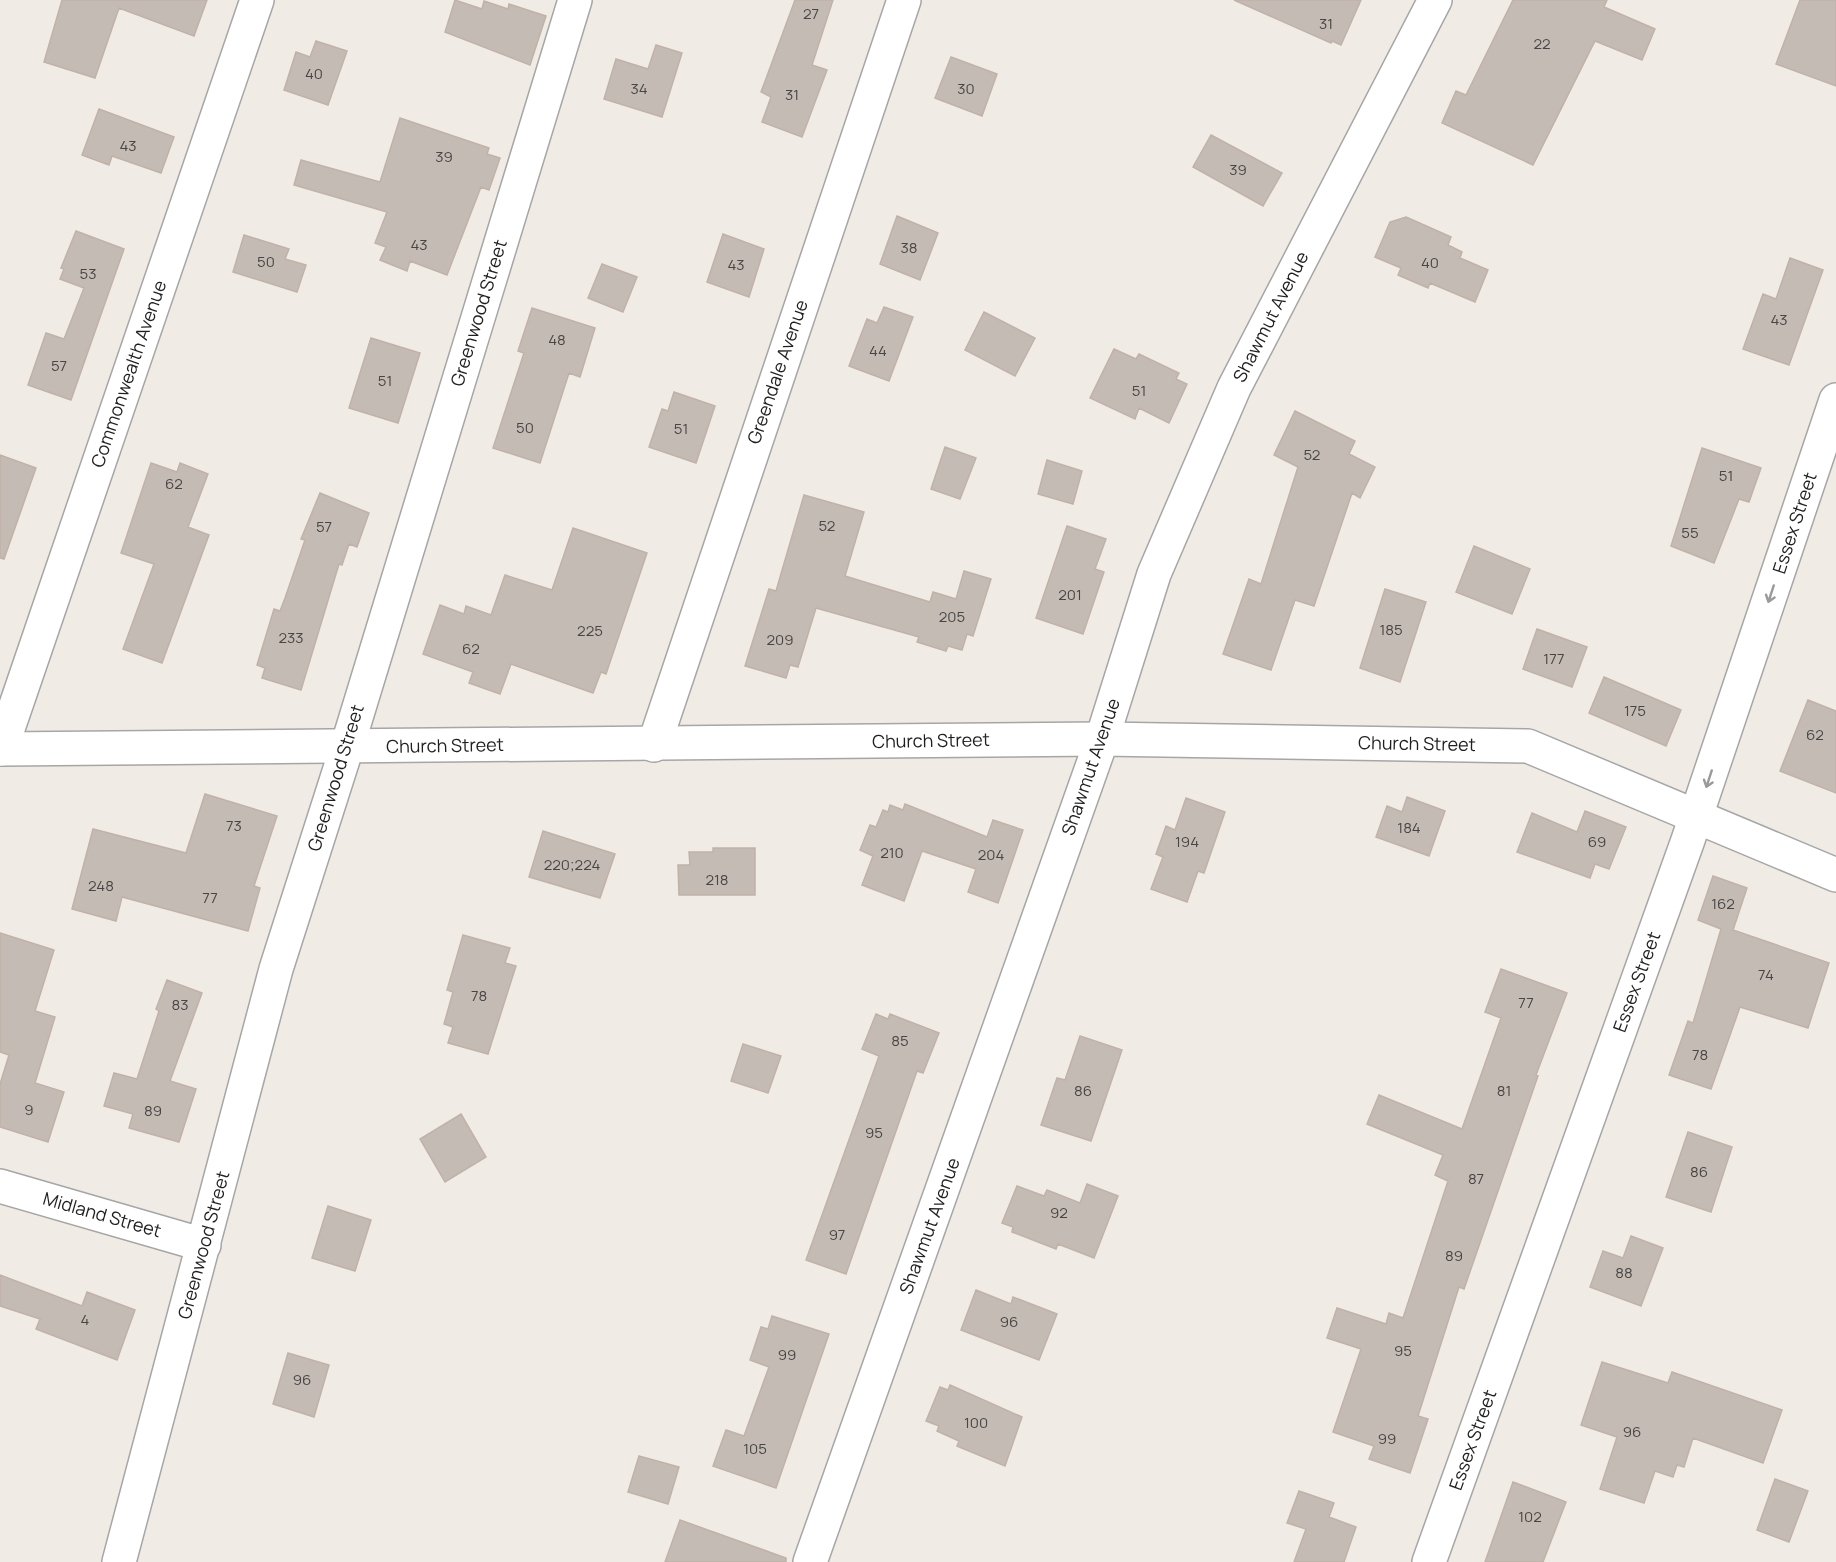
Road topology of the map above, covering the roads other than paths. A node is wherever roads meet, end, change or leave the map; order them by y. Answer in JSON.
{"nodes":[{"id":1,"x":257,"y":0,"type":"edge"},
{"id":2,"x":575,"y":0,"type":"edge"},
{"id":3,"x":904,"y":0,"type":"edge"},
{"id":4,"x":1435,"y":0,"type":"edge"},
{"id":5,"x":1836,"y":400,"type":"edge"},
{"id":6,"x":1102,"y":739,"type":"junction"},
{"id":7,"x":654,"y":745,"type":"junction"},
{"id":8,"x":347,"y":747,"type":"junction"},
{"id":9,"x":1,"y":749,"type":"edge"},
{"id":10,"x":1697,"y":816,"type":"junction"},
{"id":11,"x":1836,"y":875,"type":"edge"},
{"id":12,"x":0,"y":1186,"type":"edge"},
{"id":13,"x":204,"y":1245,"type":"junction"},
{"id":14,"x":119,"y":1562,"type":"edge"},
{"id":15,"x":810,"y":1562,"type":"edge"},
{"id":16,"x":1429,"y":1562,"type":"edge"}],
"edges":[{"from":1,"to":9,"type":"street","name":"Commonwealth Avenue"},
{"from":2,"to":8,"type":"street","name":"Greenwood Street"},
{"from":3,"to":7,"type":"street","name":"Greendale Avenue"},
{"from":4,"to":6,"type":"street","name":"Shawmut Avenue"},
{"from":5,"to":10,"type":"street","name":"Essex Street","one_way":true},
{"from":6,"to":7,"type":"street","name":"Church Street"},
{"from":6,"to":10,"type":"street","name":"Church Street"},
{"from":6,"to":15,"type":"street","name":"Shawmut Avenue"},
{"from":7,"to":8,"type":"street","name":"Church Street"},
{"from":8,"to":9,"type":"street","name":"Church Street"},
{"from":8,"to":13,"type":"street","name":"Greenwood Street"},
{"from":10,"to":11,"type":"street","name":"Church Street"},
{"from":10,"to":16,"type":"street","name":"Essex Street"},
{"from":12,"to":13,"type":"street","name":"Midland Street"},
{"from":13,"to":14,"type":"street","name":"Greenwood Street"}]}
